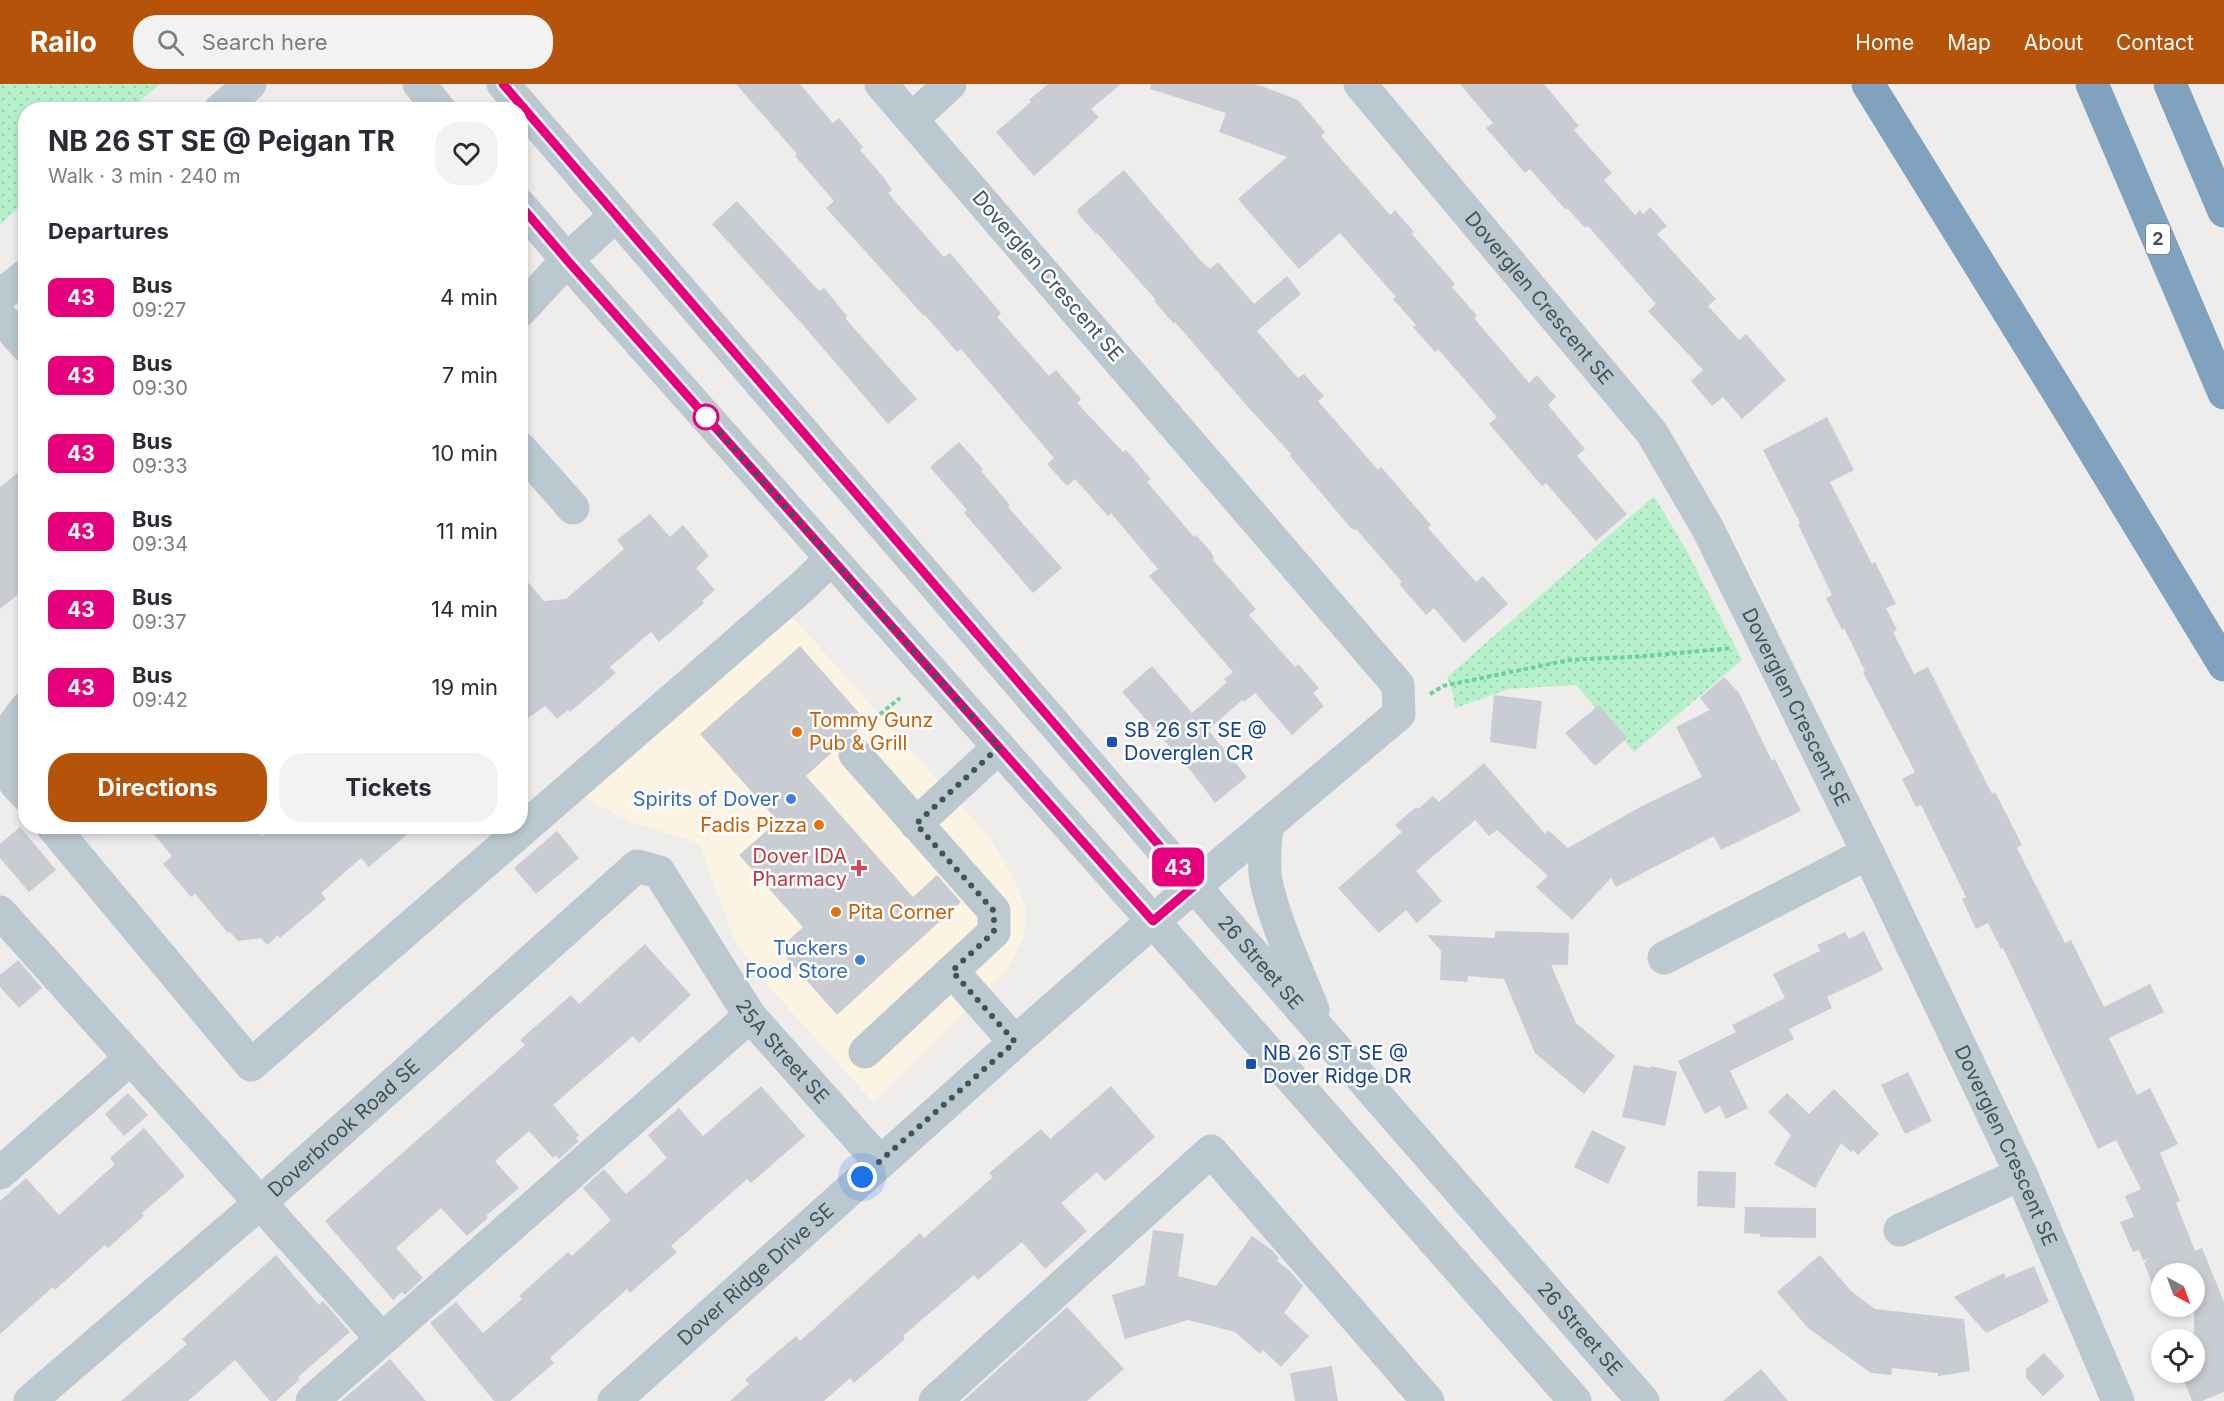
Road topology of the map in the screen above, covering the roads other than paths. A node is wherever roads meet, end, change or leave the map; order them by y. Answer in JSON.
{"nodes":[{"id":1,"x":250,"y":84,"type":"edge"},
{"id":2,"x":419,"y":84,"type":"edge"},
{"id":3,"x":503,"y":84,"type":"edge"},
{"id":4,"x":880,"y":84,"type":"edge"},
{"id":5,"x":950,"y":84,"type":"edge"},
{"id":6,"x":1360,"y":84,"type":"edge"},
{"id":7,"x":1868,"y":84,"type":"edge"},
{"id":8,"x":2092,"y":84,"type":"edge"},
{"id":9,"x":2170,"y":84,"type":"edge"},
{"id":10,"x":229,"y":102,"type":"edge"},
{"id":11,"x":434,"y":102,"type":"edge"},
{"id":12,"x":519,"y":102,"type":"edge"},
{"id":13,"x":528,"y":113,"type":"edge"},
{"id":14,"x":912,"y":119,"type":"junction"},
{"id":15,"x":2224,"y":211,"type":"edge"},
{"id":16,"x":528,"y":214,"type":"edge"},
{"id":17,"x":616,"y":215,"type":"junction"},
{"id":18,"x":567,"y":260,"type":"junction"},
{"id":19,"x":18,"y":281,"type":"edge"},
{"id":20,"x":0,"y":296,"type":"edge"},
{"id":21,"x":528,"y":302,"type":"edge"},
{"id":22,"x":0,"y":316,"type":"edge"},
{"id":23,"x":18,"y":337,"type":"edge"},
{"id":24,"x":2224,"y":393,"type":"edge"},
{"id":25,"x":528,"y":457,"type":"edge"},
{"id":26,"x":573,"y":508,"type":"dead end"},
{"id":27,"x":831,"y":559,"type":"junction"},
{"id":28,"x":2224,"y":665,"type":"edge"},
{"id":29,"x":18,"y":719,"type":"edge"},
{"id":30,"x":999,"y":747,"type":"junction"},
{"id":31,"x":855,"y":754,"type":"dead end"},
{"id":32,"x":18,"y":786,"type":"edge"},
{"id":33,"x":529,"y":807,"type":"edge"},
{"id":34,"x":916,"y":824,"type":"junction"},
{"id":35,"x":1267,"y":825,"type":"junction"},
{"id":36,"x":59,"y":834,"type":"edge"},
{"id":37,"x":500,"y":834,"type":"edge"},
{"id":38,"x":1868,"y":854,"type":"junction"},
{"id":39,"x":659,"y":872,"type":"joint"},
{"id":40,"x":1194,"y":886,"type":"junction"},
{"id":41,"x":0,"y":912,"type":"edge"},
{"id":42,"x":1153,"y":921,"type":"junction"},
{"id":43,"x":1664,"y":958,"type":"dead end"},
{"id":44,"x":952,"y":971,"type":"junction"},
{"id":45,"x":750,"y":1016,"type":"junction"},
{"id":46,"x":1321,"y":1031,"type":"junction"},
{"id":47,"x":1015,"y":1042,"type":"junction"},
{"id":48,"x":865,"y":1052,"type":"dead end"},
{"id":49,"x":131,"y":1058,"type":"junction"},
{"id":50,"x":879,"y":1161,"type":"junction"},
{"id":51,"x":0,"y":1173,"type":"edge"},
{"id":52,"x":2021,"y":1174,"type":"junction"},
{"id":53,"x":260,"y":1203,"type":"junction"},
{"id":54,"x":1900,"y":1230,"type":"dead end"},
{"id":55,"x":382,"y":1339,"type":"junction"},
{"id":56,"x":30,"y":1401,"type":"edge"},
{"id":57,"x":312,"y":1401,"type":"edge"},
{"id":58,"x":614,"y":1401,"type":"edge"},
{"id":59,"x":935,"y":1401,"type":"edge"},
{"id":60,"x":1428,"y":1401,"type":"edge"},
{"id":61,"x":1575,"y":1401,"type":"edge"},
{"id":62,"x":1643,"y":1401,"type":"edge"},
{"id":63,"x":2118,"y":1401,"type":"edge"}],
"edges":[{"from":1,"to":10,"type":"street"},
{"from":2,"to":11,"type":"street"},
{"from":3,"to":12,"type":"street","name":"26 Street SE"},
{"from":4,"to":14,"type":"street","name":"Doverglen Crescent SE"},
{"from":5,"to":14,"type":"street"},
{"from":6,"to":38,"type":"street","name":"Doverglen Crescent SE"},
{"from":7,"to":28,"type":"highway"},
{"from":8,"to":24,"type":"highway","number":"2"},
{"from":9,"to":15,"type":"highway"},
{"from":13,"to":17,"type":"street","name":"26 Street SE"},
{"from":14,"to":35,"type":"street","name":"Doverglen Crescent SE"},
{"from":16,"to":18,"type":"street"},
{"from":17,"to":18,"type":"street"},
{"from":17,"to":40,"type":"street","name":"26 Street SE"},
{"from":18,"to":21,"type":"street"},
{"from":18,"to":27,"type":"street"},
{"from":19,"to":20,"type":"street"},
{"from":22,"to":23,"type":"street"},
{"from":25,"to":26,"type":"street"},
{"from":27,"to":30,"type":"street"},
{"from":27,"to":33,"type":"street"},
{"from":29,"to":32,"type":"street"},
{"from":30,"to":34,"type":"street"},
{"from":30,"to":42,"type":"street"},
{"from":31,"to":34,"type":"street"},
{"from":34,"to":44,"type":"street"},
{"from":35,"to":40,"type":"street"},
{"from":35,"to":46,"type":"street"},
{"from":36,"to":37,"type":"street"},
{"from":38,"to":43,"type":"street"},
{"from":38,"to":52,"type":"street","name":"Doverglen Crescent SE"},
{"from":39,"to":45,"type":"street","name":"25A Street SE"},
{"from":39,"to":53,"type":"street","name":"Doverbrook Road SE"},
{"from":40,"to":42,"type":"street","name":"Dover Ridge Drive SE"},
{"from":40,"to":46,"type":"street","name":"26 Street SE"},
{"from":41,"to":49,"type":"street"},
{"from":42,"to":47,"type":"street","name":"Dover Ridge Drive SE"},
{"from":42,"to":61,"type":"street"},
{"from":44,"to":47,"type":"street"},
{"from":44,"to":48,"type":"street"},
{"from":45,"to":50,"type":"street","name":"25A Street SE"},
{"from":45,"to":55,"type":"street"},
{"from":46,"to":62,"type":"street","name":"26 Street SE"},
{"from":47,"to":50,"type":"street","name":"Dover Ridge Drive SE"},
{"from":49,"to":51,"type":"street"},
{"from":49,"to":53,"type":"street"},
{"from":50,"to":58,"type":"street","name":"Dover Ridge Drive SE"},
{"from":52,"to":54,"type":"street"},
{"from":52,"to":63,"type":"street","name":"Doverglen Crescent SE"},
{"from":53,"to":55,"type":"street"},
{"from":53,"to":56,"type":"street","name":"Doverbrook Road SE"},
{"from":55,"to":57,"type":"street"},
{"from":59,"to":60,"type":"street"}]}
